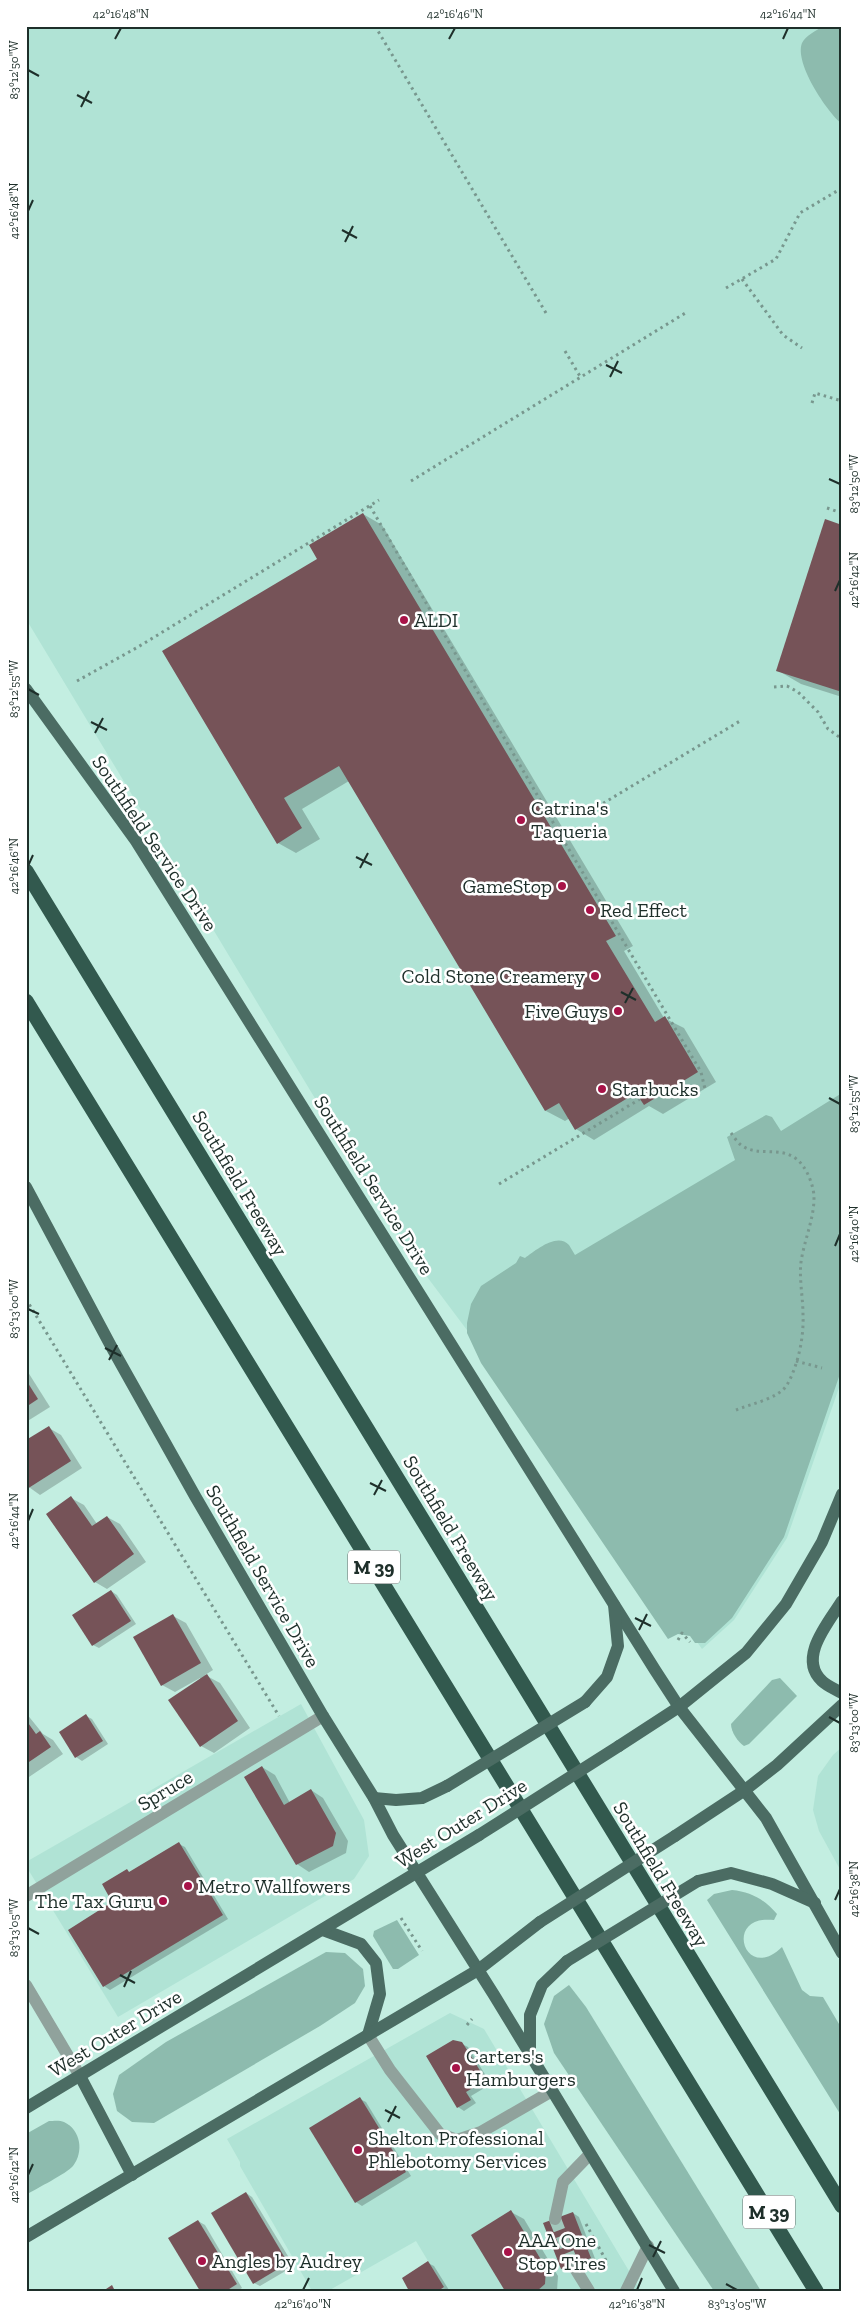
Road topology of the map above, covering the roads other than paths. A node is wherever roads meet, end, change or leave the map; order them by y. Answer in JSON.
{"nodes":[{"id":1,"x":26,"y":689,"type":"edge"},
{"id":2,"x":26,"y":871,"type":"edge"},
{"id":3,"x":26,"y":1001,"type":"edge"},
{"id":4,"x":26,"y":1187,"type":"edge"},
{"id":5,"x":842,"y":1494,"type":"edge"},
{"id":6,"x":842,"y":1600,"type":"edge"},
{"id":7,"x":614,"y":1602,"type":"junction"},
{"id":8,"x":842,"y":1693,"type":"edge"},
{"id":9,"x":842,"y":1705,"type":"edge"},
{"id":10,"x":680,"y":1707,"type":"junction"},
{"id":11,"x":323,"y":1716,"type":"junction"},
{"id":12,"x":745,"y":1790,"type":"junction"},
{"id":13,"x":374,"y":1798,"type":"junction"},
{"id":14,"x":416,"y":1874,"type":"junction"},
{"id":15,"x":26,"y":1896,"type":"edge"},
{"id":16,"x":815,"y":1903,"type":"junction"},
{"id":17,"x":323,"y":1930,"type":"junction"},
{"id":18,"x":842,"y":1953,"type":"edge"},
{"id":19,"x":478,"y":1970,"type":"junction"},
{"id":20,"x":26,"y":1985,"type":"edge"},
{"id":21,"x":368,"y":2035,"type":"junction"},
{"id":22,"x":530,"y":2056,"type":"junction"},
{"id":23,"x":80,"y":2076,"type":"junction"},
{"id":24,"x":552,"y":2091,"type":"junction"},
{"id":25,"x":26,"y":2108,"type":"edge"},
{"id":26,"x":590,"y":2154,"type":"junction"},
{"id":27,"x":132,"y":2175,"type":"junction"},
{"id":28,"x":842,"y":2206,"type":"edge"},
{"id":29,"x":555,"y":2219,"type":"tunnel mouth"},
{"id":30,"x":26,"y":2237,"type":"edge"},
{"id":31,"x":648,"y":2246,"type":"junction"},
{"id":32,"x":573,"y":2265,"type":"tunnel mouth"},
{"id":33,"x":589,"y":2291,"type":"edge"},
{"id":34,"x":626,"y":2291,"type":"edge"},
{"id":35,"x":674,"y":2291,"type":"edge"},
{"id":36,"x":816,"y":2291,"type":"edge"}],
"edges":[{"from":1,"to":7,"type":"main road","name":"Southfield Service Drive"},
{"from":2,"to":28,"type":"highway","name":"Southfield Freeway"},
{"from":3,"to":36,"type":"highway","number":"M 39"},
{"from":4,"to":11,"type":"main road","name":"Southfield Service Drive"},
{"from":5,"to":10,"type":"main road","name":"West Outer Drive"},
{"from":6,"to":8,"type":"main road"},
{"from":7,"to":10,"type":"main road","name":"Southfield Service Drive"},
{"from":7,"to":13,"type":"main road","bridge":true},
{"from":9,"to":12,"type":"main road"},
{"from":10,"to":12,"type":"main road","name":"Southfield Service Drive"},
{"from":10,"to":14,"type":"main road","name":"West Outer Drive","bridge":true},
{"from":11,"to":13,"type":"main road","name":"Southfield Service Drive"},
{"from":11,"to":15,"type":"street","name":"Spruce"},
{"from":12,"to":16,"type":"main road","name":"Southfield Service Drive"},
{"from":12,"to":19,"type":"main road","bridge":true},
{"from":13,"to":14,"type":"main road","name":"Southfield Service Drive"},
{"from":14,"to":17,"type":"main road","name":"West Outer Drive"},
{"from":14,"to":19,"type":"main road","name":"Southfield Service Drive"},
{"from":16,"to":18,"type":"main road","name":"Southfield Service Drive"},
{"from":16,"to":22,"type":"main road","bridge":true},
{"from":17,"to":21,"type":"main road"},
{"from":17,"to":23,"type":"main road","name":"West Outer Drive"},
{"from":19,"to":21,"type":"main road"},
{"from":19,"to":22,"type":"main road","name":"Southfield Service Drive"},
{"from":20,"to":23,"type":"street"},
{"from":21,"to":24,"type":"street"},
{"from":21,"to":27,"type":"main road"},
{"from":22,"to":24,"type":"main road","name":"Southfield Service Drive"},
{"from":23,"to":25,"type":"main road","name":"West Outer Drive"},
{"from":23,"to":27,"type":"main road"},
{"from":24,"to":26,"type":"main road","name":"Southfield Service Drive"},
{"from":26,"to":29,"type":"street"},
{"from":26,"to":31,"type":"main road","name":"Southfield Service Drive"},
{"from":27,"to":30,"type":"main road"},
{"from":31,"to":34,"type":"street"},
{"from":31,"to":35,"type":"main road","name":"Southfield Service Drive"},
{"from":32,"to":33,"type":"street"}]}
